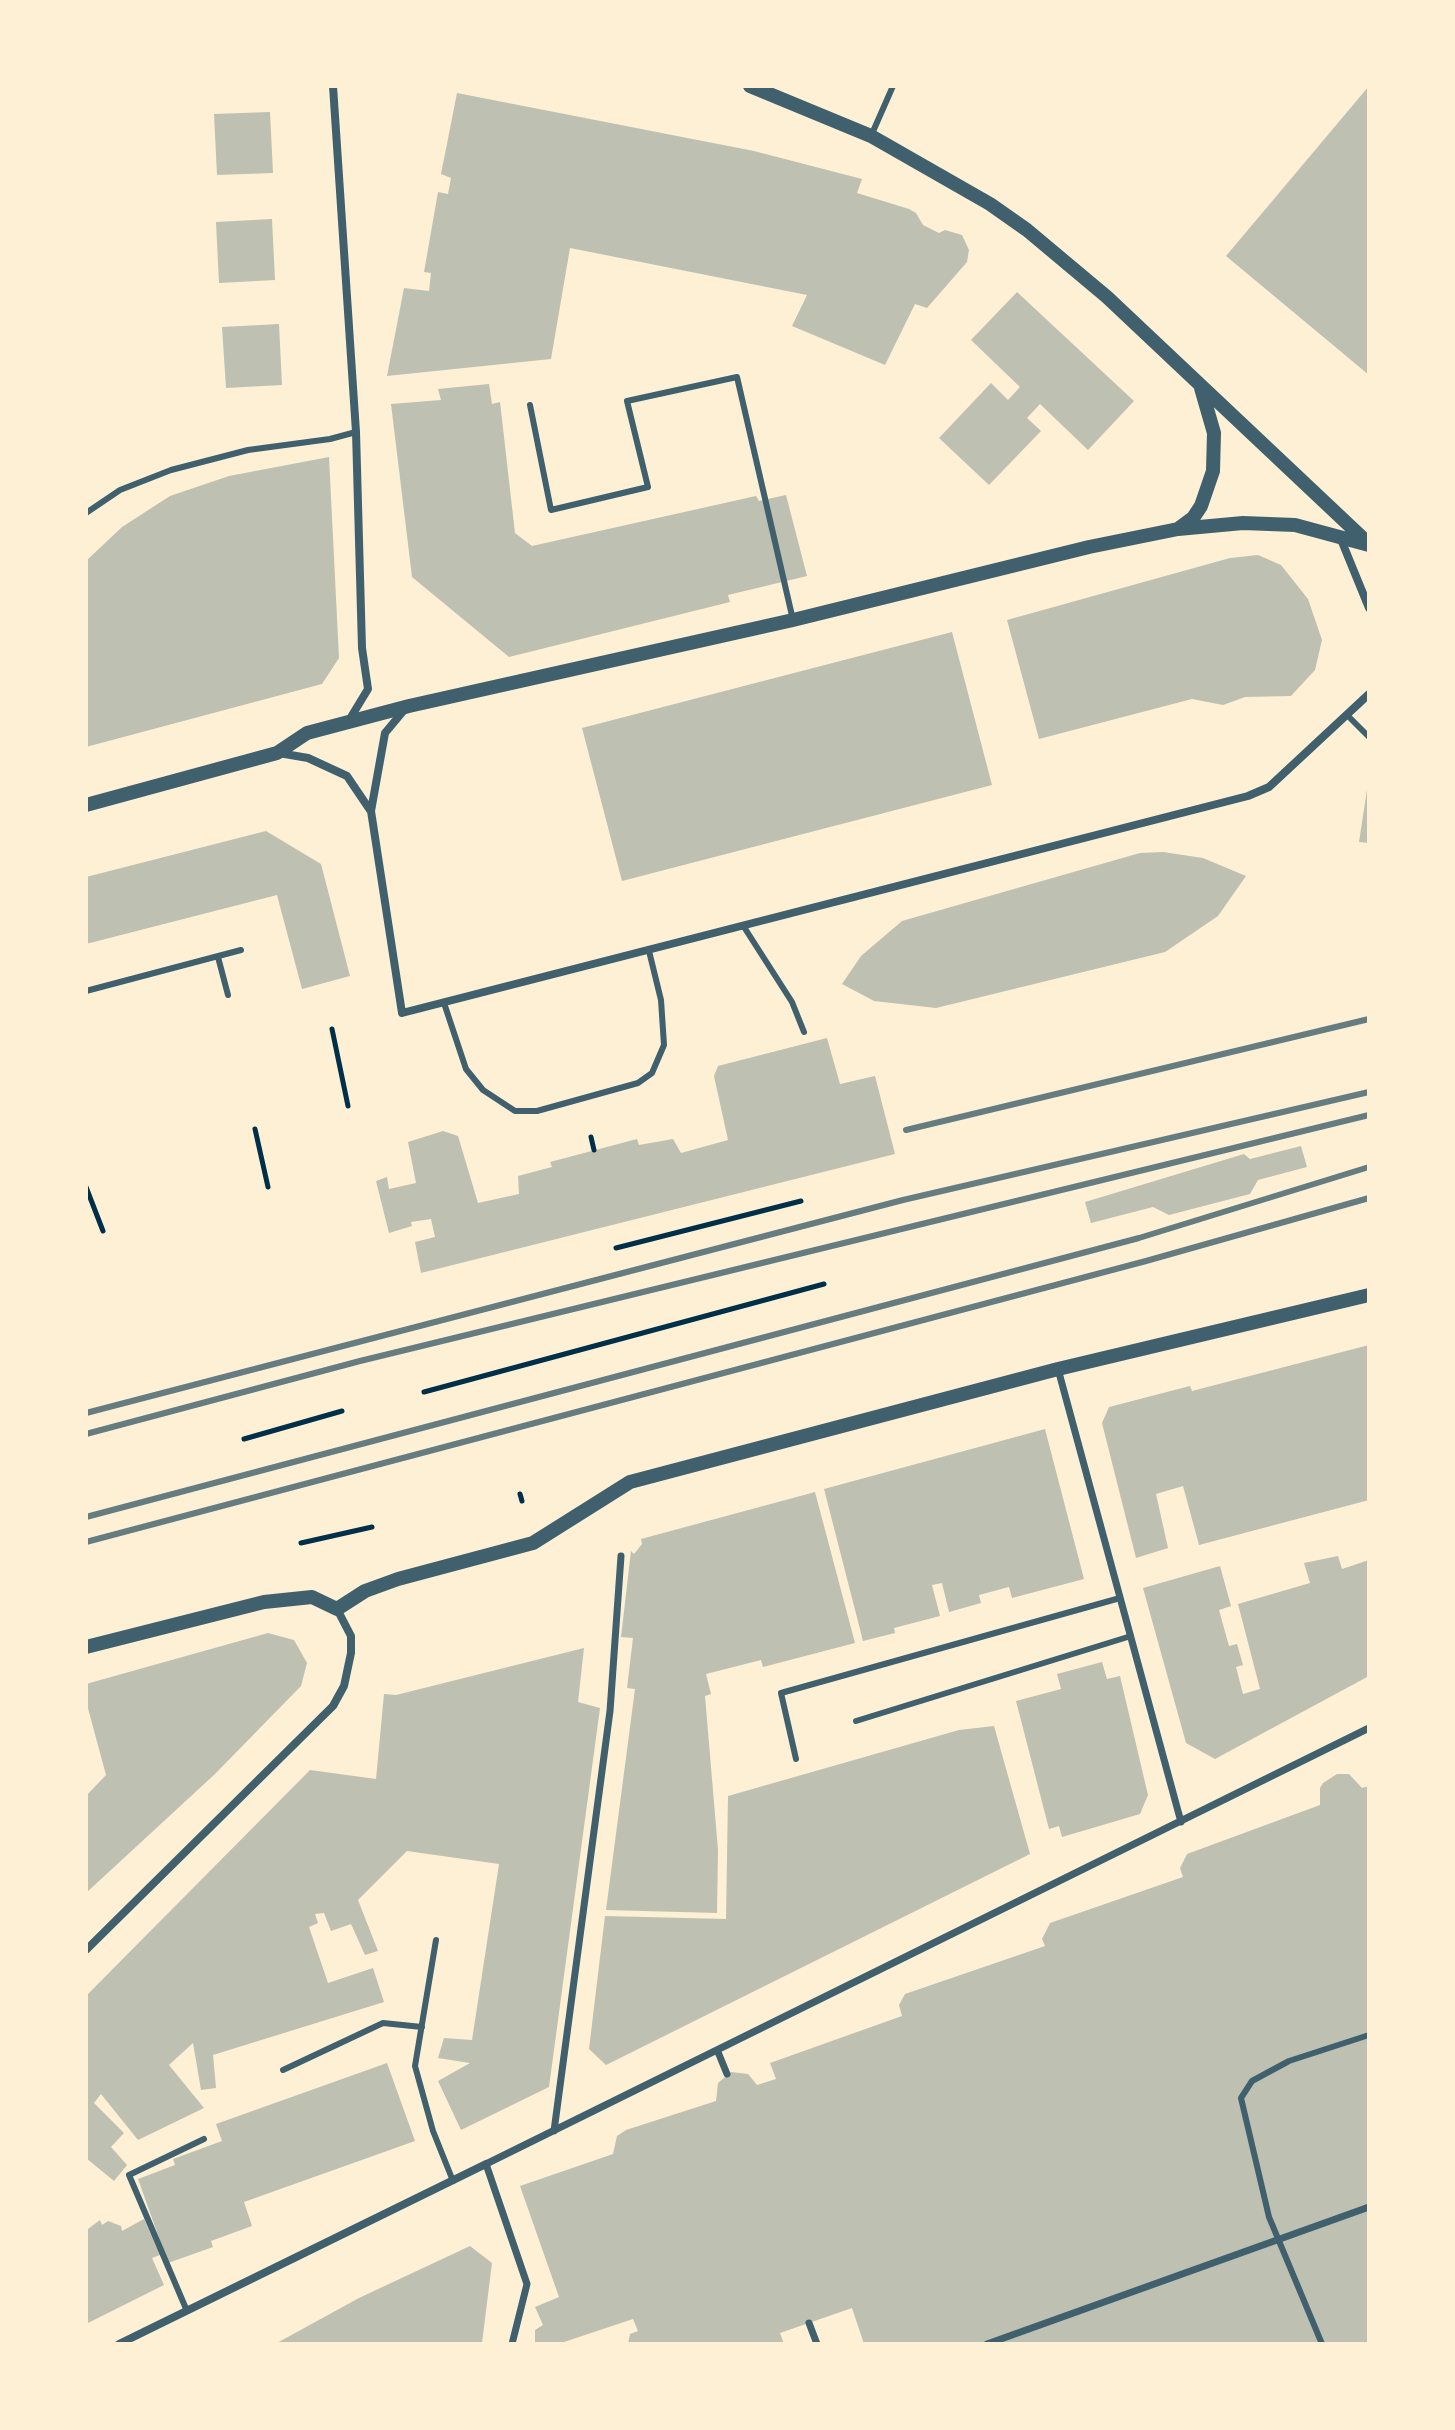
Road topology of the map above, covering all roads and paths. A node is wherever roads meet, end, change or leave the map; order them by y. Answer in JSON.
{"nodes":[{"id":1,"x":333,"y":86,"type":"edge"},
{"id":2,"x":750,"y":86,"type":"edge"},
{"id":3,"x":893,"y":86,"type":"edge"},
{"id":4,"x":871,"y":136,"type":"junction"},
{"id":5,"x":1201,"y":388,"type":"junction"},
{"id":6,"x":530,"y":405,"type":"dead end"},
{"id":7,"x":356,"y":432,"type":"junction"},
{"id":8,"x":86,"y":513,"type":"edge"},
{"id":9,"x":1178,"y":529,"type":"junction"},
{"id":10,"x":1340,"y":537,"type":"junction"},
{"id":11,"x":1369,"y":545,"type":"edge"},
{"id":12,"x":1369,"y":608,"type":"edge"},
{"id":13,"x":793,"y":620,"type":"junction"},
{"id":14,"x":1368,"y":693,"type":"edge"},
{"id":15,"x":409,"y":706,"type":"junction"},
{"id":16,"x":1347,"y":715,"type":"junction"},
{"id":17,"x":348,"y":723,"type":"junction"},
{"id":18,"x":1369,"y":737,"type":"edge"},
{"id":19,"x":277,"y":753,"type":"junction"},
{"id":20,"x":86,"y":805,"type":"edge"},
{"id":21,"x":371,"y":811,"type":"junction"},
{"id":22,"x":744,"y":927,"type":"junction"},
{"id":23,"x":241,"y":950,"type":"dead end"},
{"id":24,"x":649,"y":951,"type":"junction"},
{"id":25,"x":218,"y":957,"type":"junction"},
{"id":26,"x":86,"y":991,"type":"edge"},
{"id":27,"x":228,"y":995,"type":"dead end"},
{"id":28,"x":444,"y":1003,"type":"junction"},
{"id":29,"x":332,"y":1029,"type":"dead end"},
{"id":30,"x":804,"y":1032,"type":"dead end"},
{"id":31,"x":348,"y":1106,"type":"dead end"},
{"id":32,"x":255,"y":1129,"type":"dead end"},
{"id":33,"x":591,"y":1137,"type":"dead end"},
{"id":34,"x":594,"y":1150,"type":"dead end"},
{"id":35,"x":86,"y":1187,"type":"edge"},
{"id":36,"x":268,"y":1187,"type":"dead end"},
{"id":37,"x":801,"y":1201,"type":"dead end"},
{"id":38,"x":103,"y":1231,"type":"dead end"},
{"id":39,"x":616,"y":1248,"type":"dead end"},
{"id":40,"x":824,"y":1284,"type":"dead end"},
{"id":41,"x":1369,"y":1295,"type":"edge"},
{"id":42,"x":1058,"y":1369,"type":"junction"},
{"id":43,"x":424,"y":1392,"type":"dead end"},
{"id":44,"x":342,"y":1411,"type":"dead end"},
{"id":45,"x":244,"y":1439,"type":"dead end"},
{"id":46,"x":520,"y":1494,"type":"dead end"},
{"id":47,"x":522,"y":1501,"type":"dead end"},
{"id":48,"x":372,"y":1527,"type":"dead end"},
{"id":49,"x":301,"y":1543,"type":"dead end"},
{"id":50,"x":621,"y":1556,"type":"dead end"},
{"id":51,"x":1120,"y":1598,"type":"junction"},
{"id":52,"x":337,"y":1609,"type":"junction"},
{"id":53,"x":1131,"y":1636,"type":"junction"},
{"id":54,"x":86,"y":1647,"type":"edge"},
{"id":55,"x":856,"y":1721,"type":"dead end"},
{"id":56,"x":1369,"y":1728,"type":"edge"},
{"id":57,"x":796,"y":1759,"type":"dead end"},
{"id":58,"x":1181,"y":1822,"type":"junction"},
{"id":59,"x":436,"y":1940,"type":"dead end"},
{"id":60,"x":86,"y":1950,"type":"edge"},
{"id":61,"x":422,"y":2027,"type":"junction"},
{"id":62,"x":1369,"y":2035,"type":"edge"},
{"id":63,"x":718,"y":2052,"type":"junction"},
{"id":64,"x":283,"y":2070,"type":"dead end"},
{"id":65,"x":727,"y":2074,"type":"dead end"},
{"id":66,"x":554,"y":2131,"type":"junction"},
{"id":67,"x":204,"y":2139,"type":"dead end"},
{"id":68,"x":486,"y":2164,"type":"junction"},
{"id":69,"x":453,"y":2181,"type":"junction"},
{"id":70,"x":1369,"y":2207,"type":"edge"},
{"id":71,"x":187,"y":2311,"type":"junction"},
{"id":72,"x":809,"y":2323,"type":"dead end"},
{"id":73,"x":119,"y":2344,"type":"edge"},
{"id":74,"x":512,"y":2344,"type":"edge"},
{"id":75,"x":817,"y":2344,"type":"edge"},
{"id":76,"x":987,"y":2344,"type":"edge"},
{"id":77,"x":1322,"y":2344,"type":"edge"}],
"edges":[{"from":1,"to":7,"type":"street"},
{"from":2,"to":4,"type":"street"},
{"from":3,"to":4,"type":"lane"},
{"from":4,"to":5,"type":"street"},
{"from":5,"to":9,"type":"street"},
{"from":5,"to":11,"type":"street"},
{"from":6,"to":13,"type":"lane"},
{"from":7,"to":8,"type":"lane"},
{"from":7,"to":17,"type":"street"},
{"from":9,"to":10,"type":"street"},
{"from":9,"to":13,"type":"street"},
{"from":10,"to":11,"type":"street"},
{"from":10,"to":12,"type":"street"},
{"from":13,"to":15,"type":"street"},
{"from":14,"to":16,"type":"street"},
{"from":15,"to":17,"type":"street"},
{"from":15,"to":21,"type":"street"},
{"from":16,"to":18,"type":"lane"},
{"from":16,"to":22,"type":"street"},
{"from":17,"to":19,"type":"street"},
{"from":19,"to":20,"type":"street"},
{"from":19,"to":21,"type":"street"},
{"from":21,"to":28,"type":"street"},
{"from":22,"to":24,"type":"street"},
{"from":22,"to":30,"type":"lane"},
{"from":23,"to":25,"type":"lane"},
{"from":24,"to":28,"type":"street"},
{"from":24,"to":28,"type":"lane"},
{"from":25,"to":26,"type":"lane"},
{"from":25,"to":27,"type":"lane"},
{"from":29,"to":31,"type":"path"},
{"from":32,"to":36,"type":"path"},
{"from":33,"to":34,"type":"path"},
{"from":35,"to":38,"type":"path"},
{"from":37,"to":39,"type":"path"},
{"from":40,"to":43,"type":"path"},
{"from":41,"to":42,"type":"street"},
{"from":42,"to":51,"type":"street"},
{"from":42,"to":52,"type":"street"},
{"from":44,"to":45,"type":"path"},
{"from":46,"to":47,"type":"path"},
{"from":48,"to":49,"type":"path"},
{"from":50,"to":66,"type":"street"},
{"from":51,"to":53,"type":"street"},
{"from":51,"to":57,"type":"lane"},
{"from":52,"to":54,"type":"street"},
{"from":52,"to":60,"type":"street"},
{"from":53,"to":55,"type":"lane"},
{"from":53,"to":58,"type":"street"},
{"from":56,"to":58,"type":"street"},
{"from":58,"to":63,"type":"street"},
{"from":59,"to":61,"type":"lane"},
{"from":61,"to":64,"type":"lane"},
{"from":61,"to":69,"type":"lane"},
{"from":62,"to":77,"type":"lane"},
{"from":63,"to":65,"type":"street"},
{"from":63,"to":66,"type":"street"},
{"from":66,"to":68,"type":"street"},
{"from":67,"to":71,"type":"lane"},
{"from":68,"to":69,"type":"street"},
{"from":68,"to":74,"type":"street"},
{"from":69,"to":71,"type":"street"},
{"from":70,"to":76,"type":"street"},
{"from":71,"to":73,"type":"street"},
{"from":72,"to":75,"type":"street"}]}
